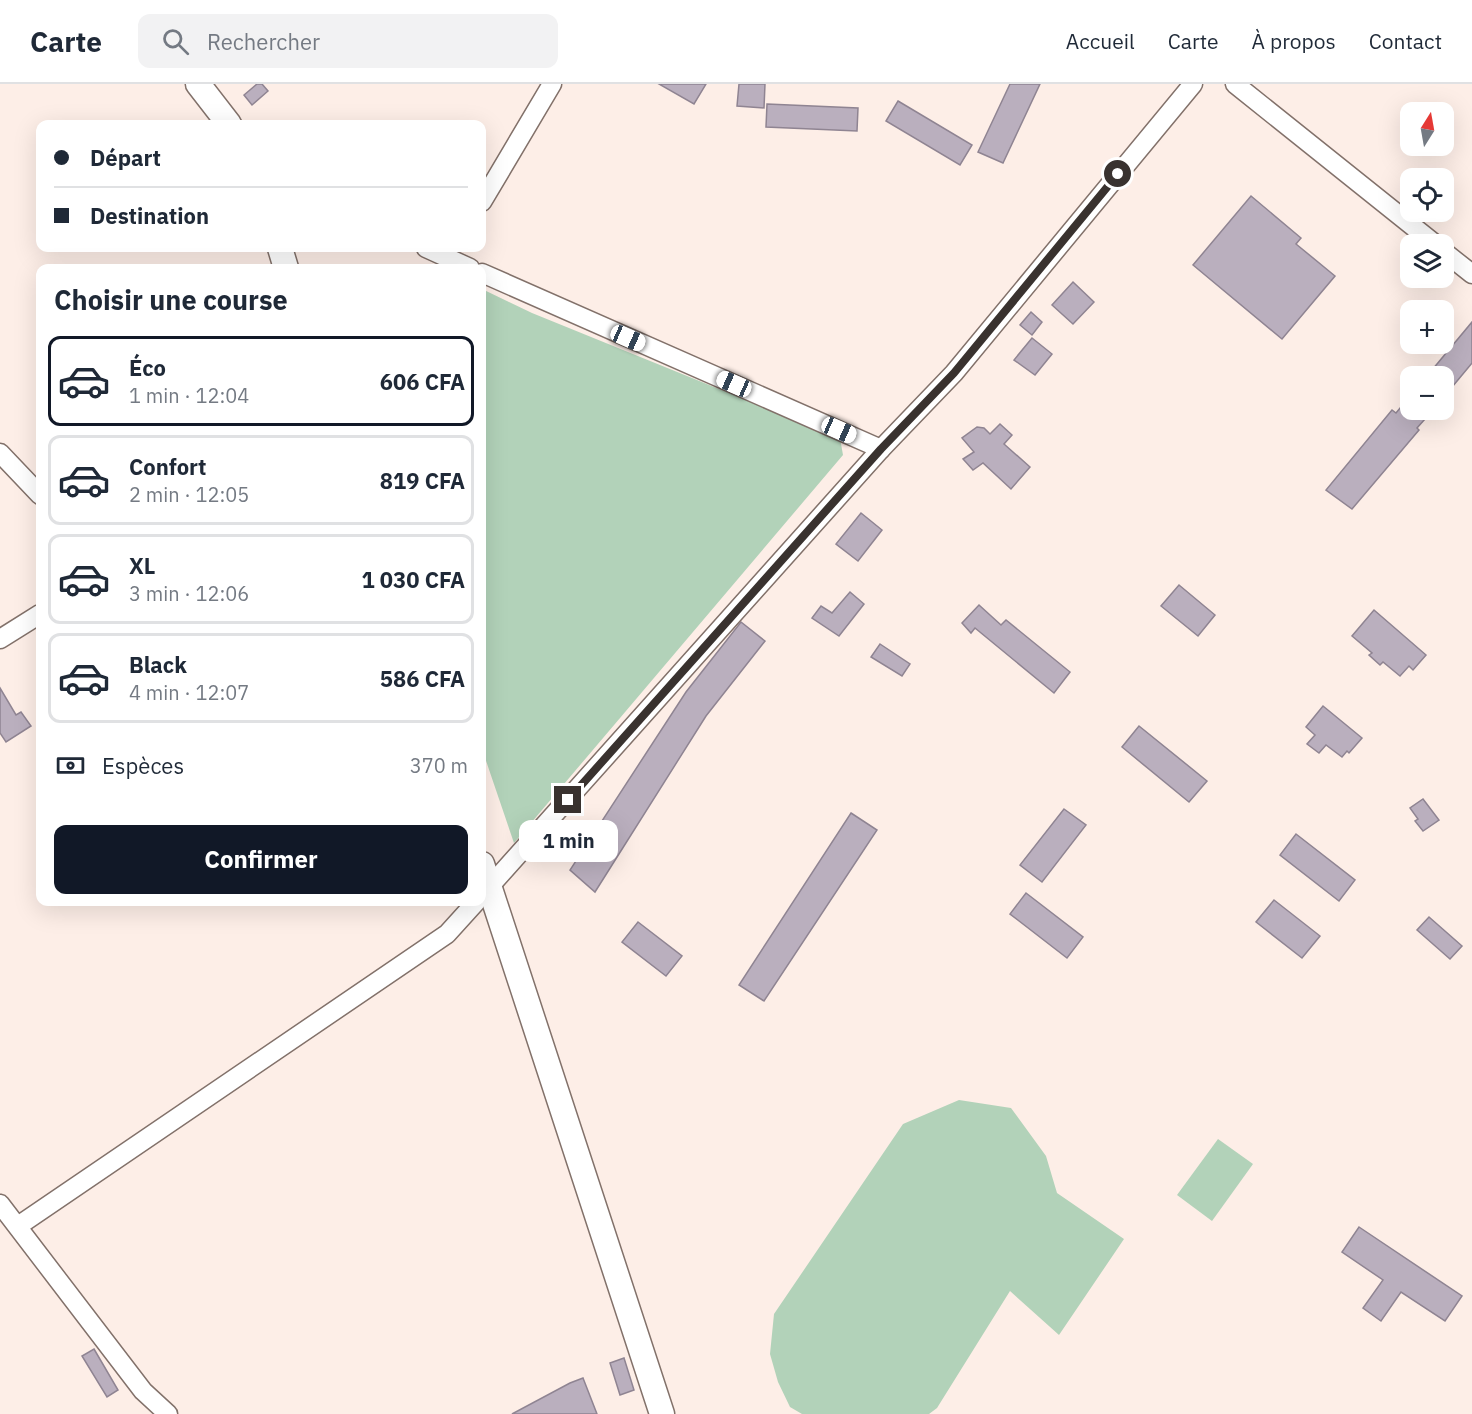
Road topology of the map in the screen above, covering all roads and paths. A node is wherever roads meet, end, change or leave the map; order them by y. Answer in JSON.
{"nodes":[{"id":1,"x":198,"y":84,"type":"edge"},
{"id":2,"x":552,"y":84,"type":"edge"},
{"id":3,"x":1193,"y":84,"type":"edge"},
{"id":4,"x":1235,"y":84,"type":"edge"},
{"id":5,"x":226,"y":120,"type":"edge"},
{"id":6,"x":486,"y":195,"type":"edge"},
{"id":7,"x":1422,"y":234,"type":"edge"},
{"id":8,"x":452,"y":253,"type":"edge"},
{"id":9,"x":1454,"y":260,"type":"edge"},
{"id":10,"x":465,"y":264,"type":"edge"},
{"id":11,"x":1472,"y":274,"type":"edge"},
{"id":12,"x":486,"y":275,"type":"edge"},
{"id":13,"x":881,"y":449,"type":"junction"},
{"id":14,"x":0,"y":453,"type":"edge"},
{"id":15,"x":36,"y":491,"type":"edge"},
{"id":16,"x":36,"y":616,"type":"edge"},
{"id":17,"x":0,"y":639,"type":"edge"},
{"id":18,"x":486,"y":891,"type":"edge"},
{"id":19,"x":472,"y":906,"type":"edge"},
{"id":20,"x":486,"y":906,"type":"edge"},
{"id":21,"x":0,"y":1204,"type":"edge"},
{"id":22,"x":18,"y":1226,"type":"junction"},
{"id":23,"x":168,"y":1414,"type":"edge"},
{"id":24,"x":662,"y":1414,"type":"edge"}],
"edges":[{"from":1,"to":5,"type":"main road"},
{"from":2,"to":6,"type":"street"},
{"from":3,"to":13,"type":"street"},
{"from":4,"to":7,"type":"street"},
{"from":8,"to":10,"type":"street"},
{"from":9,"to":11,"type":"street"},
{"from":12,"to":13,"type":"street"},
{"from":13,"to":18,"type":"street"},
{"from":14,"to":15,"type":"street"},
{"from":16,"to":17,"type":"street"},
{"from":19,"to":22,"type":"street"},
{"from":20,"to":24,"type":"main road"},
{"from":21,"to":22,"type":"street"},
{"from":22,"to":23,"type":"street"}]}
